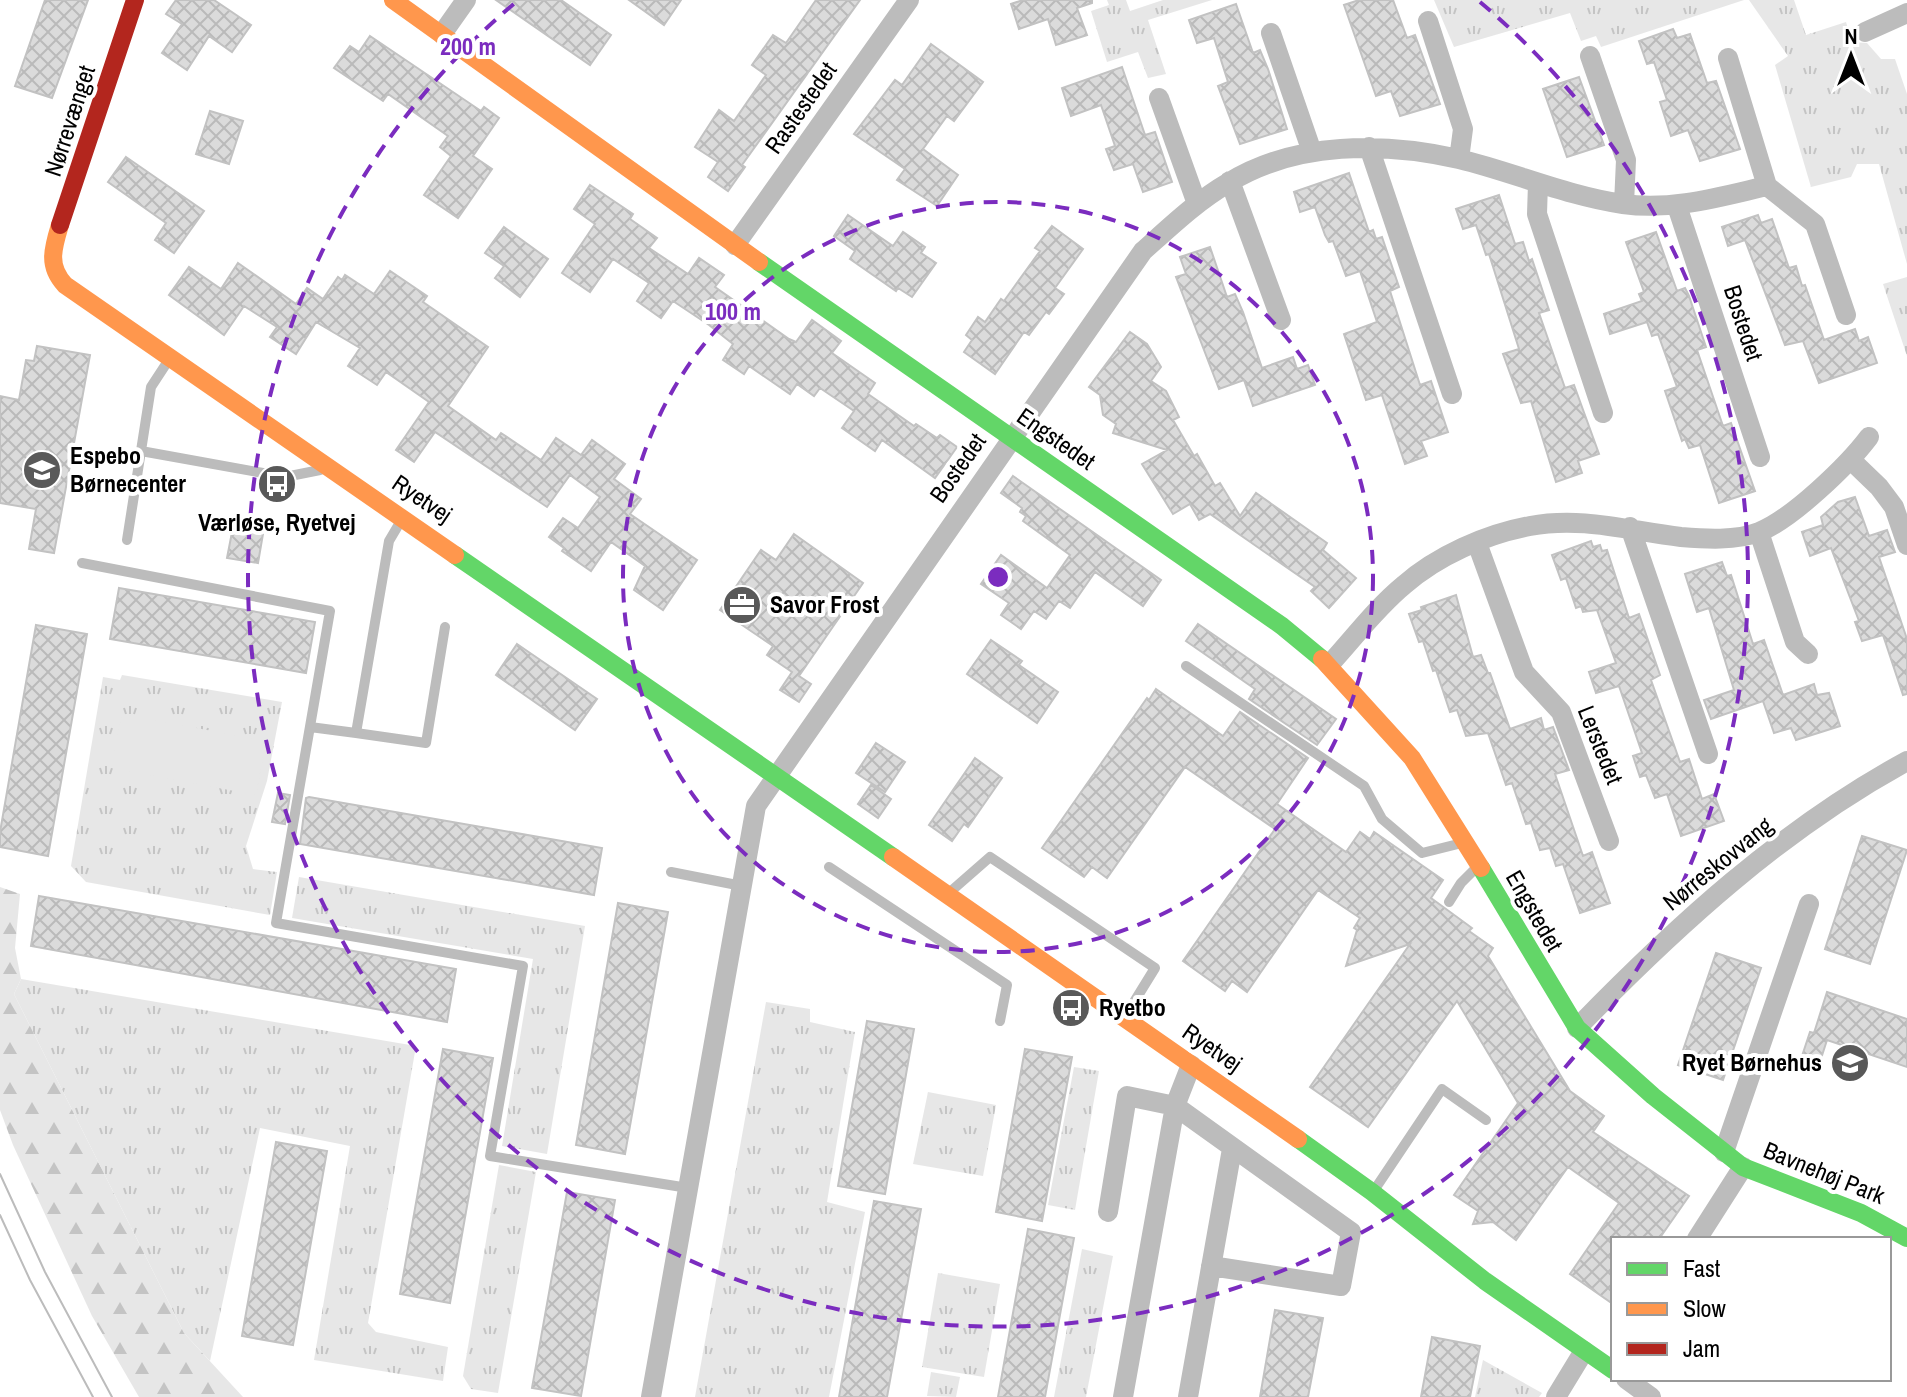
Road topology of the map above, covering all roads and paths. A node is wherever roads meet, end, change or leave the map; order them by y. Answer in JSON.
{"nodes":[{"id":1,"x":135,"y":0,"type":"edge"},
{"id":2,"x":393,"y":0,"type":"edge"},
{"id":3,"x":466,"y":0,"type":"edge"},
{"id":4,"x":909,"y":0,"type":"edge"},
{"id":5,"x":1907,"y":13,"type":"edge"},
{"id":6,"x":1428,"y":21,"type":"dead end"},
{"id":7,"x":1865,"y":32,"type":"dead end"},
{"id":8,"x":1271,"y":33,"type":"dead end"},
{"id":9,"x":442,"y":34,"type":"junction"},
{"id":10,"x":1590,"y":56,"type":"dead end"},
{"id":11,"x":1728,"y":58,"type":"dead end"},
{"id":12,"x":1159,"y":98,"type":"dead end"},
{"id":13,"x":1369,"y":147,"type":"junction"},
{"id":14,"x":1312,"y":152,"type":"junction"},
{"id":15,"x":1459,"y":159,"type":"junction"},
{"id":16,"x":1230,"y":181,"type":"junction"},
{"id":17,"x":1538,"y":183,"type":"junction"},
{"id":18,"x":1767,"y":186,"type":"junction"},
{"id":19,"x":1197,"y":204,"type":"junction"},
{"id":20,"x":1624,"y":204,"type":"junction"},
{"id":21,"x":1677,"y":206,"type":"junction"},
{"id":22,"x":735,"y":245,"type":"junction"},
{"id":23,"x":51,"y":258,"type":"joint"},
{"id":24,"x":1846,"y":315,"type":"dead end"},
{"id":25,"x":1281,"y":320,"type":"dead end"},
{"id":26,"x":171,"y":356,"type":"junction"},
{"id":27,"x":1452,"y":394,"type":"dead end"},
{"id":28,"x":1603,"y":413,"type":"dead end"},
{"id":29,"x":1011,"y":437,"type":"junction"},
{"id":30,"x":1869,"y":437,"type":"dead end"},
{"id":31,"x":141,"y":451,"type":"junction"},
{"id":32,"x":1760,"y":457,"type":"dead end"},
{"id":33,"x":1852,"y":461,"type":"junction"},
{"id":34,"x":332,"y":468,"type":"junction"},
{"id":35,"x":403,"y":517,"type":"junction"},
{"id":36,"x":1630,"y":527,"type":"junction"},
{"id":37,"x":1759,"y":532,"type":"junction"},
{"id":38,"x":127,"y":540,"type":"dead end"},
{"id":39,"x":1477,"y":543,"type":"junction"},
{"id":40,"x":1907,"y":545,"type":"edge"},
{"id":41,"x":82,"y":563,"type":"dead end"},
{"id":42,"x":445,"y":627,"type":"dead end"},
{"id":43,"x":1808,"y":654,"type":"dead end"},
{"id":44,"x":1329,"y":665,"type":"junction"},
{"id":45,"x":1186,"y":666,"type":"dead end"},
{"id":46,"x":310,"y":727,"type":"junction"},
{"id":47,"x":356,"y":733,"type":"junction"},
{"id":48,"x":1708,"y":754,"type":"dead end"},
{"id":49,"x":1907,"y":761,"type":"edge"},
{"id":50,"x":776,"y":775,"type":"junction"},
{"id":51,"x":1609,"y":841,"type":"dead end"},
{"id":52,"x":1466,"y":842,"type":"junction"},
{"id":53,"x":1480,"y":865,"type":"junction"},
{"id":54,"x":829,"y":867,"type":"dead end"},
{"id":55,"x":671,"y":872,"type":"dead end"},
{"id":56,"x":742,"y":886,"type":"junction"},
{"id":57,"x":947,"y":895,"type":"junction"},
{"id":58,"x":1449,"y":902,"type":"dead end"},
{"id":59,"x":1809,"y":904,"type":"dead end"},
{"id":60,"x":1125,"y":1017,"type":"junction"},
{"id":61,"x":1000,"y":1021,"type":"dead end"},
{"id":62,"x":1577,"y":1028,"type":"junction"},
{"id":63,"x":1191,"y":1065,"type":"junction"},
{"id":64,"x":1175,"y":1106,"type":"junction"},
{"id":65,"x":1486,"y":1120,"type":"dead end"},
{"id":66,"x":1232,"y":1149,"type":"junction"},
{"id":67,"x":1724,"y":1152,"type":"junction"},
{"id":68,"x":1743,"y":1167,"type":"junction"},
{"id":69,"x":688,"y":1188,"type":"junction"},
{"id":70,"x":1372,"y":1192,"type":"junction"},
{"id":71,"x":1108,"y":1212,"type":"dead end"},
{"id":72,"x":1698,"y":1237,"type":"edge"},
{"id":73,"x":1907,"y":1238,"type":"edge"},
{"id":74,"x":1211,"y":1266,"type":"junction"},
{"id":75,"x":1584,"y":1351,"type":"junction"},
{"id":76,"x":1611,"y":1369,"type":"edge"},
{"id":77,"x":1629,"y":1381,"type":"edge"},
{"id":78,"x":651,"y":1397,"type":"edge"},
{"id":79,"x":1123,"y":1397,"type":"edge"},
{"id":80,"x":1188,"y":1397,"type":"edge"},
{"id":81,"x":1556,"y":1397,"type":"edge"},
{"id":82,"x":1651,"y":1397,"type":"edge"}],
"edges":[{"from":1,"to":23,"type":"street","name":"Nørrevænget"},
{"from":2,"to":9,"type":"street","name":"Engstedet"},
{"from":3,"to":9,"type":"street"},
{"from":4,"to":22,"type":"street","name":"Rastestedet"},
{"from":5,"to":7,"type":"street"},
{"from":6,"to":15,"type":"street"},
{"from":8,"to":14,"type":"street"},
{"from":9,"to":22,"type":"street","name":"Engstedet"},
{"from":10,"to":20,"type":"street"},
{"from":11,"to":18,"type":"street"},
{"from":12,"to":19,"type":"street"},
{"from":13,"to":14,"type":"street","name":"Bostedet"},
{"from":13,"to":15,"type":"street","name":"Bostedet"},
{"from":13,"to":27,"type":"street"},
{"from":14,"to":16,"type":"street","name":"Bostedet"},
{"from":15,"to":17,"type":"street","name":"Bostedet"},
{"from":16,"to":19,"type":"street","name":"Bostedet"},
{"from":16,"to":25,"type":"street"},
{"from":17,"to":20,"type":"street","name":"Bostedet"},
{"from":17,"to":28,"type":"street"},
{"from":18,"to":21,"type":"street","name":"Bostedet"},
{"from":18,"to":24,"type":"street"},
{"from":19,"to":29,"type":"street","name":"Bostedet"},
{"from":20,"to":21,"type":"street","name":"Bostedet"},
{"from":21,"to":32,"type":"street","name":"Bostedet"},
{"from":22,"to":29,"type":"street","name":"Engstedet"},
{"from":23,"to":26,"type":"street","name":"Ryetvej"},
{"from":26,"to":31,"type":"lane"},
{"from":26,"to":34,"type":"street","name":"Ryetvej"},
{"from":29,"to":44,"type":"street","name":"Engstedet"},
{"from":29,"to":50,"type":"street","name":"Bostedet"},
{"from":30,"to":33,"type":"street"},
{"from":31,"to":34,"type":"lane"},
{"from":31,"to":38,"type":"lane"},
{"from":33,"to":37,"type":"street"},
{"from":33,"to":40,"type":"street"},
{"from":34,"to":35,"type":"street","name":"Ryetvej"},
{"from":35,"to":47,"type":"lane"},
{"from":35,"to":50,"type":"street","name":"Ryetvej"},
{"from":36,"to":37,"type":"street"},
{"from":36,"to":39,"type":"street"},
{"from":36,"to":48,"type":"street"},
{"from":37,"to":43,"type":"street"},
{"from":39,"to":44,"type":"street"},
{"from":39,"to":51,"type":"street","name":"Lerstedet"},
{"from":41,"to":46,"type":"lane"},
{"from":42,"to":47,"type":"lane"},
{"from":44,"to":52,"type":"street","name":"Engstedet"},
{"from":45,"to":52,"type":"lane"},
{"from":46,"to":47,"type":"lane"},
{"from":46,"to":69,"type":"lane"},
{"from":49,"to":62,"type":"street","name":"Nørreskovvang"},
{"from":50,"to":56,"type":"street"},
{"from":50,"to":57,"type":"street","name":"Ryetvej"},
{"from":52,"to":53,"type":"street","name":"Engstedet"},
{"from":53,"to":58,"type":"lane"},
{"from":53,"to":62,"type":"street","name":"Engstedet"},
{"from":54,"to":61,"type":"lane"},
{"from":55,"to":56,"type":"lane"},
{"from":56,"to":69,"type":"street"},
{"from":57,"to":60,"type":"street","name":"Ryetvej"},
{"from":57,"to":60,"type":"lane"},
{"from":59,"to":67,"type":"street"},
{"from":60,"to":63,"type":"street","name":"Ryetvej"},
{"from":62,"to":67,"type":"street","name":"Bavnehøj Park"},
{"from":63,"to":64,"type":"street"},
{"from":63,"to":70,"type":"street","name":"Ryetvej"},
{"from":64,"to":66,"type":"street"},
{"from":64,"to":71,"type":"street"},
{"from":64,"to":79,"type":"street"},
{"from":65,"to":70,"type":"lane"},
{"from":66,"to":74,"type":"street"},
{"from":66,"to":74,"type":"street"},
{"from":67,"to":68,"type":"street","name":"Bavnehøj Park"},
{"from":68,"to":72,"type":"street"},
{"from":68,"to":73,"type":"street","name":"Bavnehøj Park"},
{"from":69,"to":78,"type":"street"},
{"from":70,"to":75,"type":"street","name":"Ryetvej"},
{"from":74,"to":80,"type":"street"},
{"from":75,"to":76,"type":"street","name":"Ryetvej"},
{"from":75,"to":81,"type":"street"},
{"from":77,"to":82,"type":"street"}]}
